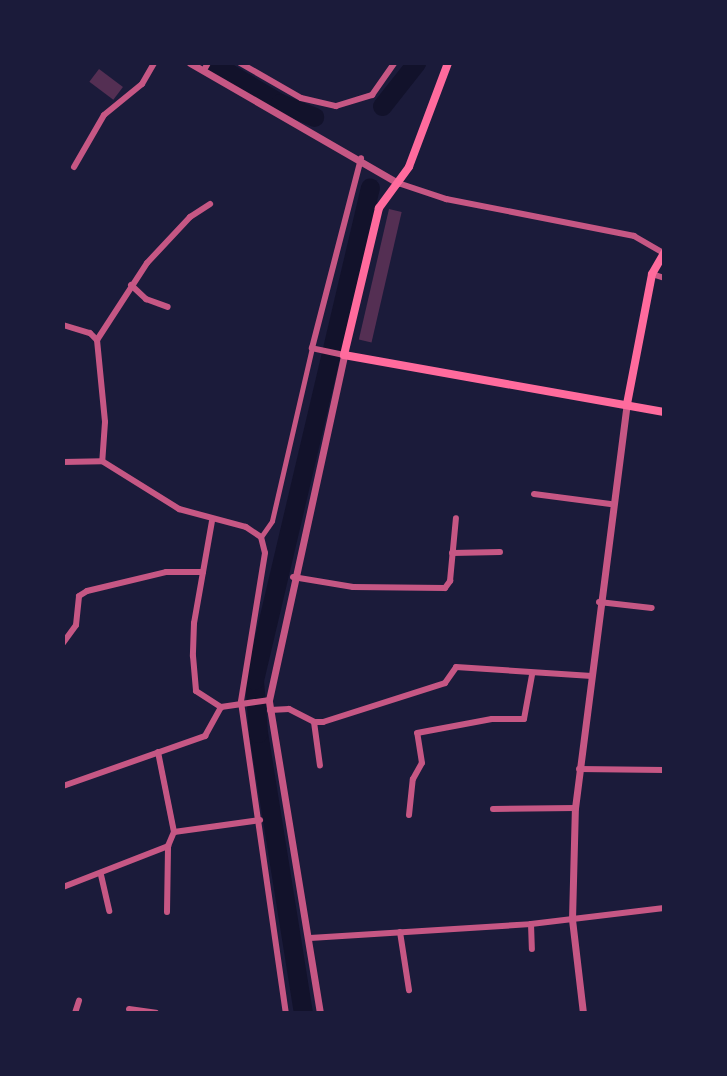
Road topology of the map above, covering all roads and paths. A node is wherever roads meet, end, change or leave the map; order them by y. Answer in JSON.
{"nodes":[{"id":1,"x":154,"y":63,"type":"edge"},
{"id":2,"x":190,"y":63,"type":"edge"},
{"id":3,"x":240,"y":63,"type":"edge"},
{"id":4,"x":394,"y":63,"type":"edge"},
{"id":5,"x":448,"y":63,"type":"edge"},
{"id":6,"x":206,"y":67,"type":"edge"},
{"id":7,"x":362,"y":158,"type":"junction"},
{"id":8,"x":74,"y":167,"type":"dead end"},
{"id":9,"x":398,"y":183,"type":"junction"},
{"id":10,"x":210,"y":204,"type":"dead end"},
{"id":11,"x":664,"y":253,"type":"edge"},
{"id":12,"x":652,"y":274,"type":"junction"},
{"id":13,"x":664,"y":278,"type":"edge"},
{"id":14,"x":131,"y":285,"type":"junction"},
{"id":15,"x":168,"y":307,"type":"dead end"},
{"id":16,"x":63,"y":325,"type":"edge"},
{"id":17,"x":97,"y":340,"type":"junction"},
{"id":18,"x":312,"y":348,"type":"junction"},
{"id":19,"x":340,"y":354,"type":"junction"},
{"id":20,"x":626,"y":404,"type":"junction"},
{"id":21,"x":664,"y":412,"type":"edge"},
{"id":22,"x":102,"y":461,"type":"junction"},
{"id":23,"x":63,"y":462,"type":"edge"},
{"id":24,"x":534,"y":494,"type":"dead end"},
{"id":25,"x":610,"y":504,"type":"junction"},
{"id":26,"x":456,"y":517,"type":"dead end"},
{"id":27,"x":212,"y":521,"type":"junction"},
{"id":28,"x":261,"y":537,"type":"junction"},
{"id":29,"x":500,"y":552,"type":"dead end"},
{"id":30,"x":452,"y":553,"type":"junction"},
{"id":31,"x":203,"y":572,"type":"junction"},
{"id":32,"x":293,"y":577,"type":"junction"},
{"id":33,"x":599,"y":603,"type":"junction"},
{"id":34,"x":652,"y":608,"type":"dead end"},
{"id":35,"x":63,"y":643,"type":"edge"},
{"id":36,"x":532,"y":675,"type":"junction"},
{"id":37,"x":592,"y":677,"type":"junction"},
{"id":38,"x":269,"y":700,"type":"junction"},
{"id":39,"x":241,"y":702,"type":"junction"},
{"id":40,"x":221,"y":707,"type":"junction"},
{"id":41,"x":270,"y":710,"type":"junction"},
{"id":42,"x":314,"y":722,"type":"junction"},
{"id":43,"x":159,"y":752,"type":"junction"},
{"id":44,"x":320,"y":766,"type":"dead end"},
{"id":45,"x":579,"y":769,"type":"junction"},
{"id":46,"x":664,"y":771,"type":"edge"},
{"id":47,"x":63,"y":786,"type":"edge"},
{"id":48,"x":575,"y":808,"type":"junction"},
{"id":49,"x":493,"y":809,"type":"dead end"},
{"id":50,"x":409,"y":815,"type":"dead end"},
{"id":51,"x":260,"y":820,"type":"junction"},
{"id":52,"x":174,"y":832,"type":"junction"},
{"id":53,"x":168,"y":846,"type":"junction"},
{"id":54,"x":102,"y":875,"type":"junction"},
{"id":55,"x":63,"y":887,"type":"edge"},
{"id":56,"x":664,"y":908,"type":"edge"},
{"id":57,"x":109,"y":911,"type":"dead end"},
{"id":58,"x":167,"y":912,"type":"dead end"},
{"id":59,"x":572,"y":919,"type":"junction"},
{"id":60,"x":531,"y":924,"type":"junction"},
{"id":61,"x":400,"y":932,"type":"junction"},
{"id":62,"x":310,"y":938,"type":"junction"},
{"id":63,"x":532,"y":949,"type":"dead end"},
{"id":64,"x":409,"y":990,"type":"dead end"},
{"id":65,"x":79,"y":1001,"type":"dead end"},
{"id":66,"x":130,"y":1009,"type":"dead end"},
{"id":67,"x":75,"y":1013,"type":"edge"},
{"id":68,"x":156,"y":1013,"type":"edge"},
{"id":69,"x":286,"y":1013,"type":"edge"},
{"id":70,"x":320,"y":1013,"type":"edge"},
{"id":71,"x":583,"y":1013,"type":"edge"}],
"edges":[{"from":1,"to":8,"type":"street"},
{"from":2,"to":6,"type":"street"},
{"from":3,"to":4,"type":"street"},
{"from":5,"to":9,"type":"main road"},
{"from":6,"to":7,"type":"street"},
{"from":7,"to":9,"type":"street"},
{"from":7,"to":18,"type":"street"},
{"from":9,"to":11,"type":"street"},
{"from":9,"to":19,"type":"main road"},
{"from":10,"to":14,"type":"street"},
{"from":11,"to":12,"type":"main road"},
{"from":12,"to":13,"type":"street"},
{"from":12,"to":20,"type":"main road"},
{"from":14,"to":15,"type":"street"},
{"from":14,"to":17,"type":"street"},
{"from":16,"to":17,"type":"street"},
{"from":17,"to":22,"type":"street"},
{"from":18,"to":19,"type":"street"},
{"from":18,"to":28,"type":"street"},
{"from":19,"to":20,"type":"main road"},
{"from":19,"to":32,"type":"street"},
{"from":20,"to":21,"type":"main road"},
{"from":20,"to":25,"type":"street"},
{"from":22,"to":23,"type":"street"},
{"from":22,"to":27,"type":"street"},
{"from":24,"to":25,"type":"street"},
{"from":25,"to":33,"type":"street"},
{"from":26,"to":30,"type":"street"},
{"from":27,"to":28,"type":"street"},
{"from":27,"to":31,"type":"street"},
{"from":28,"to":39,"type":"street"},
{"from":29,"to":30,"type":"street"},
{"from":30,"to":32,"type":"street"},
{"from":31,"to":35,"type":"street"},
{"from":31,"to":40,"type":"street"},
{"from":32,"to":38,"type":"street"},
{"from":33,"to":34,"type":"street"},
{"from":33,"to":37,"type":"street"},
{"from":36,"to":37,"type":"street"},
{"from":36,"to":42,"type":"street"},
{"from":36,"to":50,"type":"street"},
{"from":37,"to":45,"type":"street"},
{"from":38,"to":39,"type":"street"},
{"from":38,"to":41,"type":"street"},
{"from":39,"to":40,"type":"street"},
{"from":39,"to":51,"type":"street"},
{"from":40,"to":43,"type":"street"},
{"from":41,"to":42,"type":"street"},
{"from":41,"to":62,"type":"street"},
{"from":42,"to":44,"type":"street"},
{"from":43,"to":47,"type":"street"},
{"from":43,"to":52,"type":"street"},
{"from":45,"to":46,"type":"street"},
{"from":45,"to":48,"type":"street"},
{"from":48,"to":49,"type":"street"},
{"from":48,"to":59,"type":"street"},
{"from":51,"to":52,"type":"street"},
{"from":51,"to":69,"type":"street"},
{"from":52,"to":53,"type":"street"},
{"from":53,"to":54,"type":"street"},
{"from":53,"to":58,"type":"street"},
{"from":54,"to":55,"type":"street"},
{"from":54,"to":57,"type":"street"},
{"from":56,"to":59,"type":"street"},
{"from":59,"to":60,"type":"street"},
{"from":59,"to":71,"type":"street"},
{"from":60,"to":61,"type":"street"},
{"from":60,"to":63,"type":"street"},
{"from":61,"to":62,"type":"street"},
{"from":61,"to":64,"type":"street"},
{"from":62,"to":70,"type":"street"},
{"from":65,"to":67,"type":"street"},
{"from":66,"to":68,"type":"street"}]}
